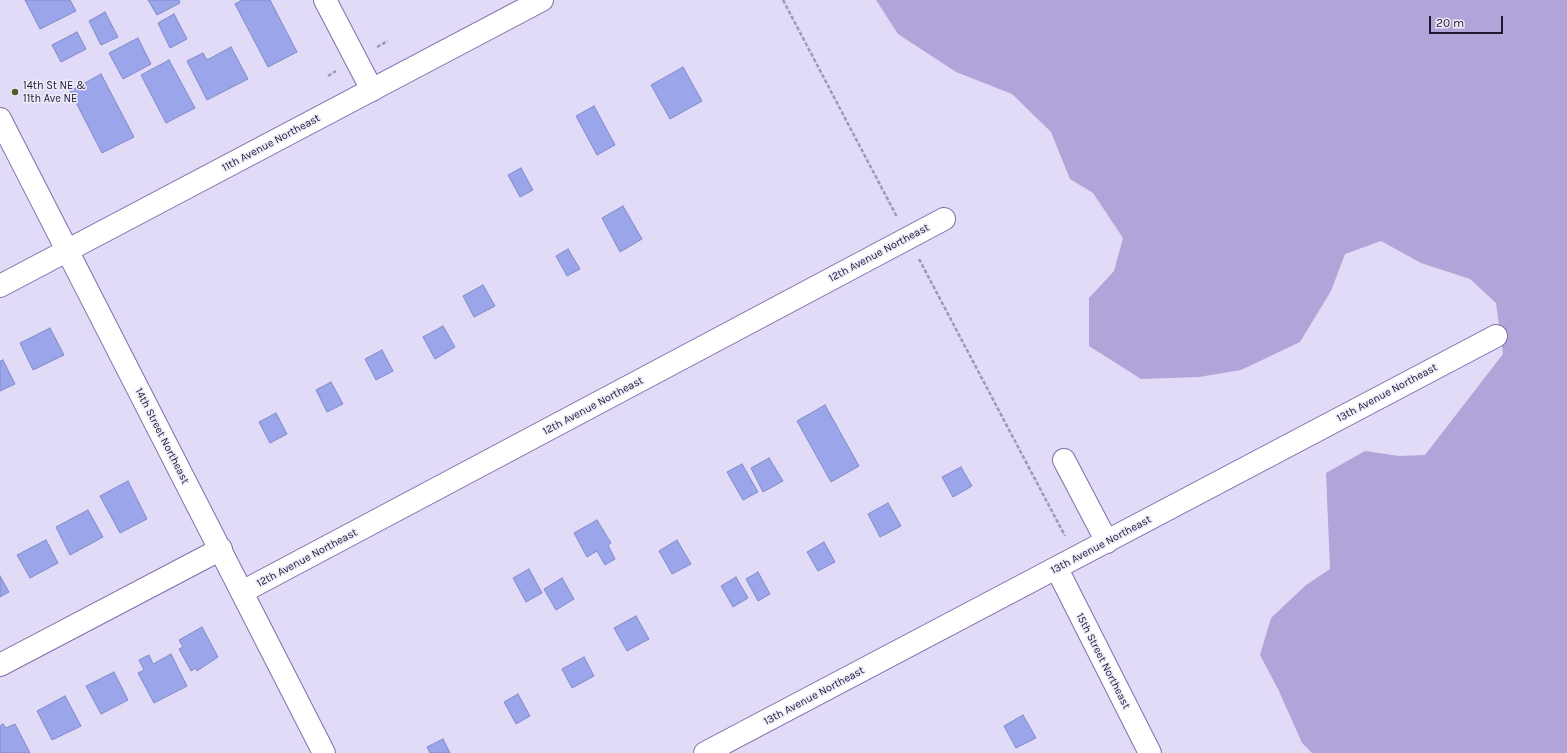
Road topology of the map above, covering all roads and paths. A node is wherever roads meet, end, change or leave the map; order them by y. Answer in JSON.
{"nodes":[{"id":1,"x":325,"y":0,"type":"edge"},
{"id":2,"x":542,"y":0,"type":"edge"},
{"id":3,"x":783,"y":0,"type":"edge"},
{"id":4,"x":372,"y":90,"type":"junction"},
{"id":5,"x":0,"y":119,"type":"edge"},
{"id":6,"x":944,"y":219,"type":"dead end"},
{"id":7,"x":908,"y":238,"type":"junction"},
{"id":8,"x":67,"y":250,"type":"junction"},
{"id":9,"x":0,"y":286,"type":"edge"},
{"id":10,"x":1496,"y":336,"type":"dead end"},
{"id":11,"x":1064,"y":460,"type":"dead end"},
{"id":12,"x":1107,"y":542,"type":"junction"},
{"id":13,"x":221,"y":549,"type":"junction"},
{"id":14,"x":1076,"y":558,"type":"junction"},
{"id":15,"x":1057,"y":568,"type":"junction"},
{"id":16,"x":242,"y":592,"type":"junction"},
{"id":17,"x":0,"y":665,"type":"edge"},
{"id":18,"x":324,"y":753,"type":"edge"},
{"id":19,"x":705,"y":753,"type":"edge"},
{"id":20,"x":1150,"y":753,"type":"edge"}],
"edges":[{"from":1,"to":4,"type":"street"},
{"from":2,"to":4,"type":"street","name":"11th Avenue Northeast"},
{"from":3,"to":7,"type":"path"},
{"from":4,"to":8,"type":"street","name":"11th Avenue Northeast"},
{"from":5,"to":8,"type":"street","name":"14th Street Northeast"},
{"from":6,"to":7,"type":"street","name":"12th Avenue Northeast"},
{"from":7,"to":14,"type":"path"},
{"from":7,"to":16,"type":"street","name":"12th Avenue Northeast"},
{"from":8,"to":9,"type":"street","name":"11th Avenue Northeast"},
{"from":8,"to":13,"type":"street","name":"14th Street Northeast"},
{"from":10,"to":12,"type":"street","name":"13th Avenue Northeast"},
{"from":11,"to":12,"type":"street"},
{"from":12,"to":14,"type":"street","name":"13th Avenue Northeast"},
{"from":13,"to":16,"type":"street","name":"14th Street Northeast"},
{"from":13,"to":17,"type":"street"},
{"from":14,"to":15,"type":"street","name":"13th Avenue Northeast"},
{"from":15,"to":19,"type":"street","name":"13th Avenue Northeast"},
{"from":15,"to":20,"type":"street","name":"15th Street Northeast"},
{"from":16,"to":18,"type":"street","name":"14th Street Northeast"}]}
